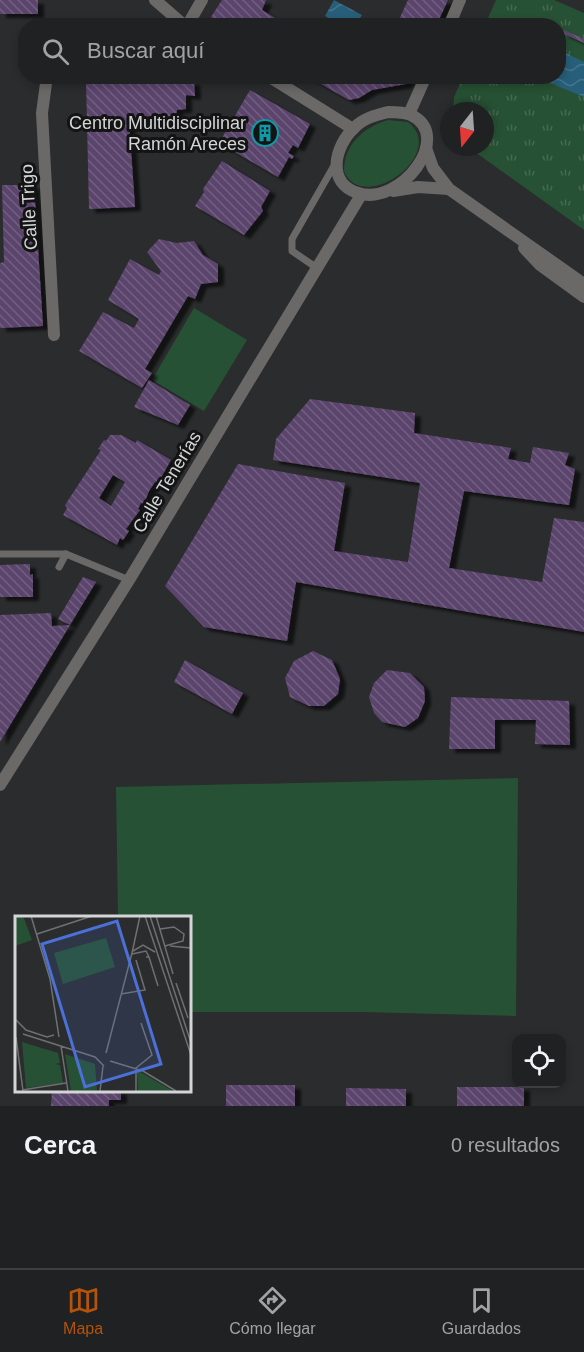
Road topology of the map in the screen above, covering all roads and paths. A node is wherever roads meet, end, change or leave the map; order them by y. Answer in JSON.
{"nodes":[{"id":1,"x":155,"y":0,"type":"edge"},
{"id":2,"x":202,"y":0,"type":"edge"},
{"id":3,"x":460,"y":0,"type":"edge"},
{"id":4,"x":176,"y":18,"type":"edge"},
{"id":5,"x":191,"y":18,"type":"edge"},
{"id":6,"x":452,"y":18,"type":"edge"},
{"id":7,"x":44,"y":84,"type":"edge"},
{"id":8,"x":281,"y":84,"type":"edge"},
{"id":9,"x":422,"y":84,"type":"edge"},
{"id":10,"x":409,"y":114,"type":"junction"},
{"id":11,"x":353,"y":129,"type":"junction"},
{"id":12,"x":426,"y":148,"type":"junction"},
{"id":13,"x":336,"y":162,"type":"junction"},
{"id":14,"x":449,"y":189,"type":"junction"},
{"id":15,"x":389,"y":192,"type":"junction"},
{"id":16,"x":362,"y":195,"type":"junction"},
{"id":17,"x":517,"y":237,"type":"junction"},
{"id":18,"x":317,"y":268,"type":"junction"},
{"id":19,"x":584,"y":284,"type":"edge"},
{"id":20,"x":584,"y":297,"type":"edge"},
{"id":21,"x":54,"y":335,"type":"dead end"},
{"id":22,"x":0,"y":554,"type":"edge"},
{"id":23,"x":66,"y":554,"type":"junction"},
{"id":24,"x":59,"y":567,"type":"dead end"},
{"id":25,"x":129,"y":580,"type":"junction"},
{"id":26,"x":0,"y":784,"type":"edge"}],
"edges":[{"from":1,"to":4,"type":"street"},
{"from":2,"to":5,"type":"street"},
{"from":3,"to":6,"type":"street"},
{"from":7,"to":21,"type":"street","name":"Calle Trigo"},
{"from":8,"to":11,"type":"street"},
{"from":9,"to":10,"type":"street"},
{"from":10,"to":11,"type":"street"},
{"from":10,"to":12,"type":"street"},
{"from":11,"to":13,"type":"street"},
{"from":12,"to":14,"type":"street"},
{"from":12,"to":15,"type":"street"},
{"from":13,"to":16,"type":"street"},
{"from":13,"to":18,"type":"lane"},
{"from":14,"to":15,"type":"street"},
{"from":14,"to":17,"type":"street"},
{"from":15,"to":16,"type":"street"},
{"from":16,"to":18,"type":"street","name":"Calle Tenerías"},
{"from":17,"to":19,"type":"street"},
{"from":17,"to":20,"type":"street"},
{"from":18,"to":25,"type":"street","name":"Calle Tenerías"},
{"from":22,"to":23,"type":"lane"},
{"from":23,"to":24,"type":"lane"},
{"from":23,"to":25,"type":"lane"},
{"from":25,"to":26,"type":"street","name":"Calle Tenerías"}]}
